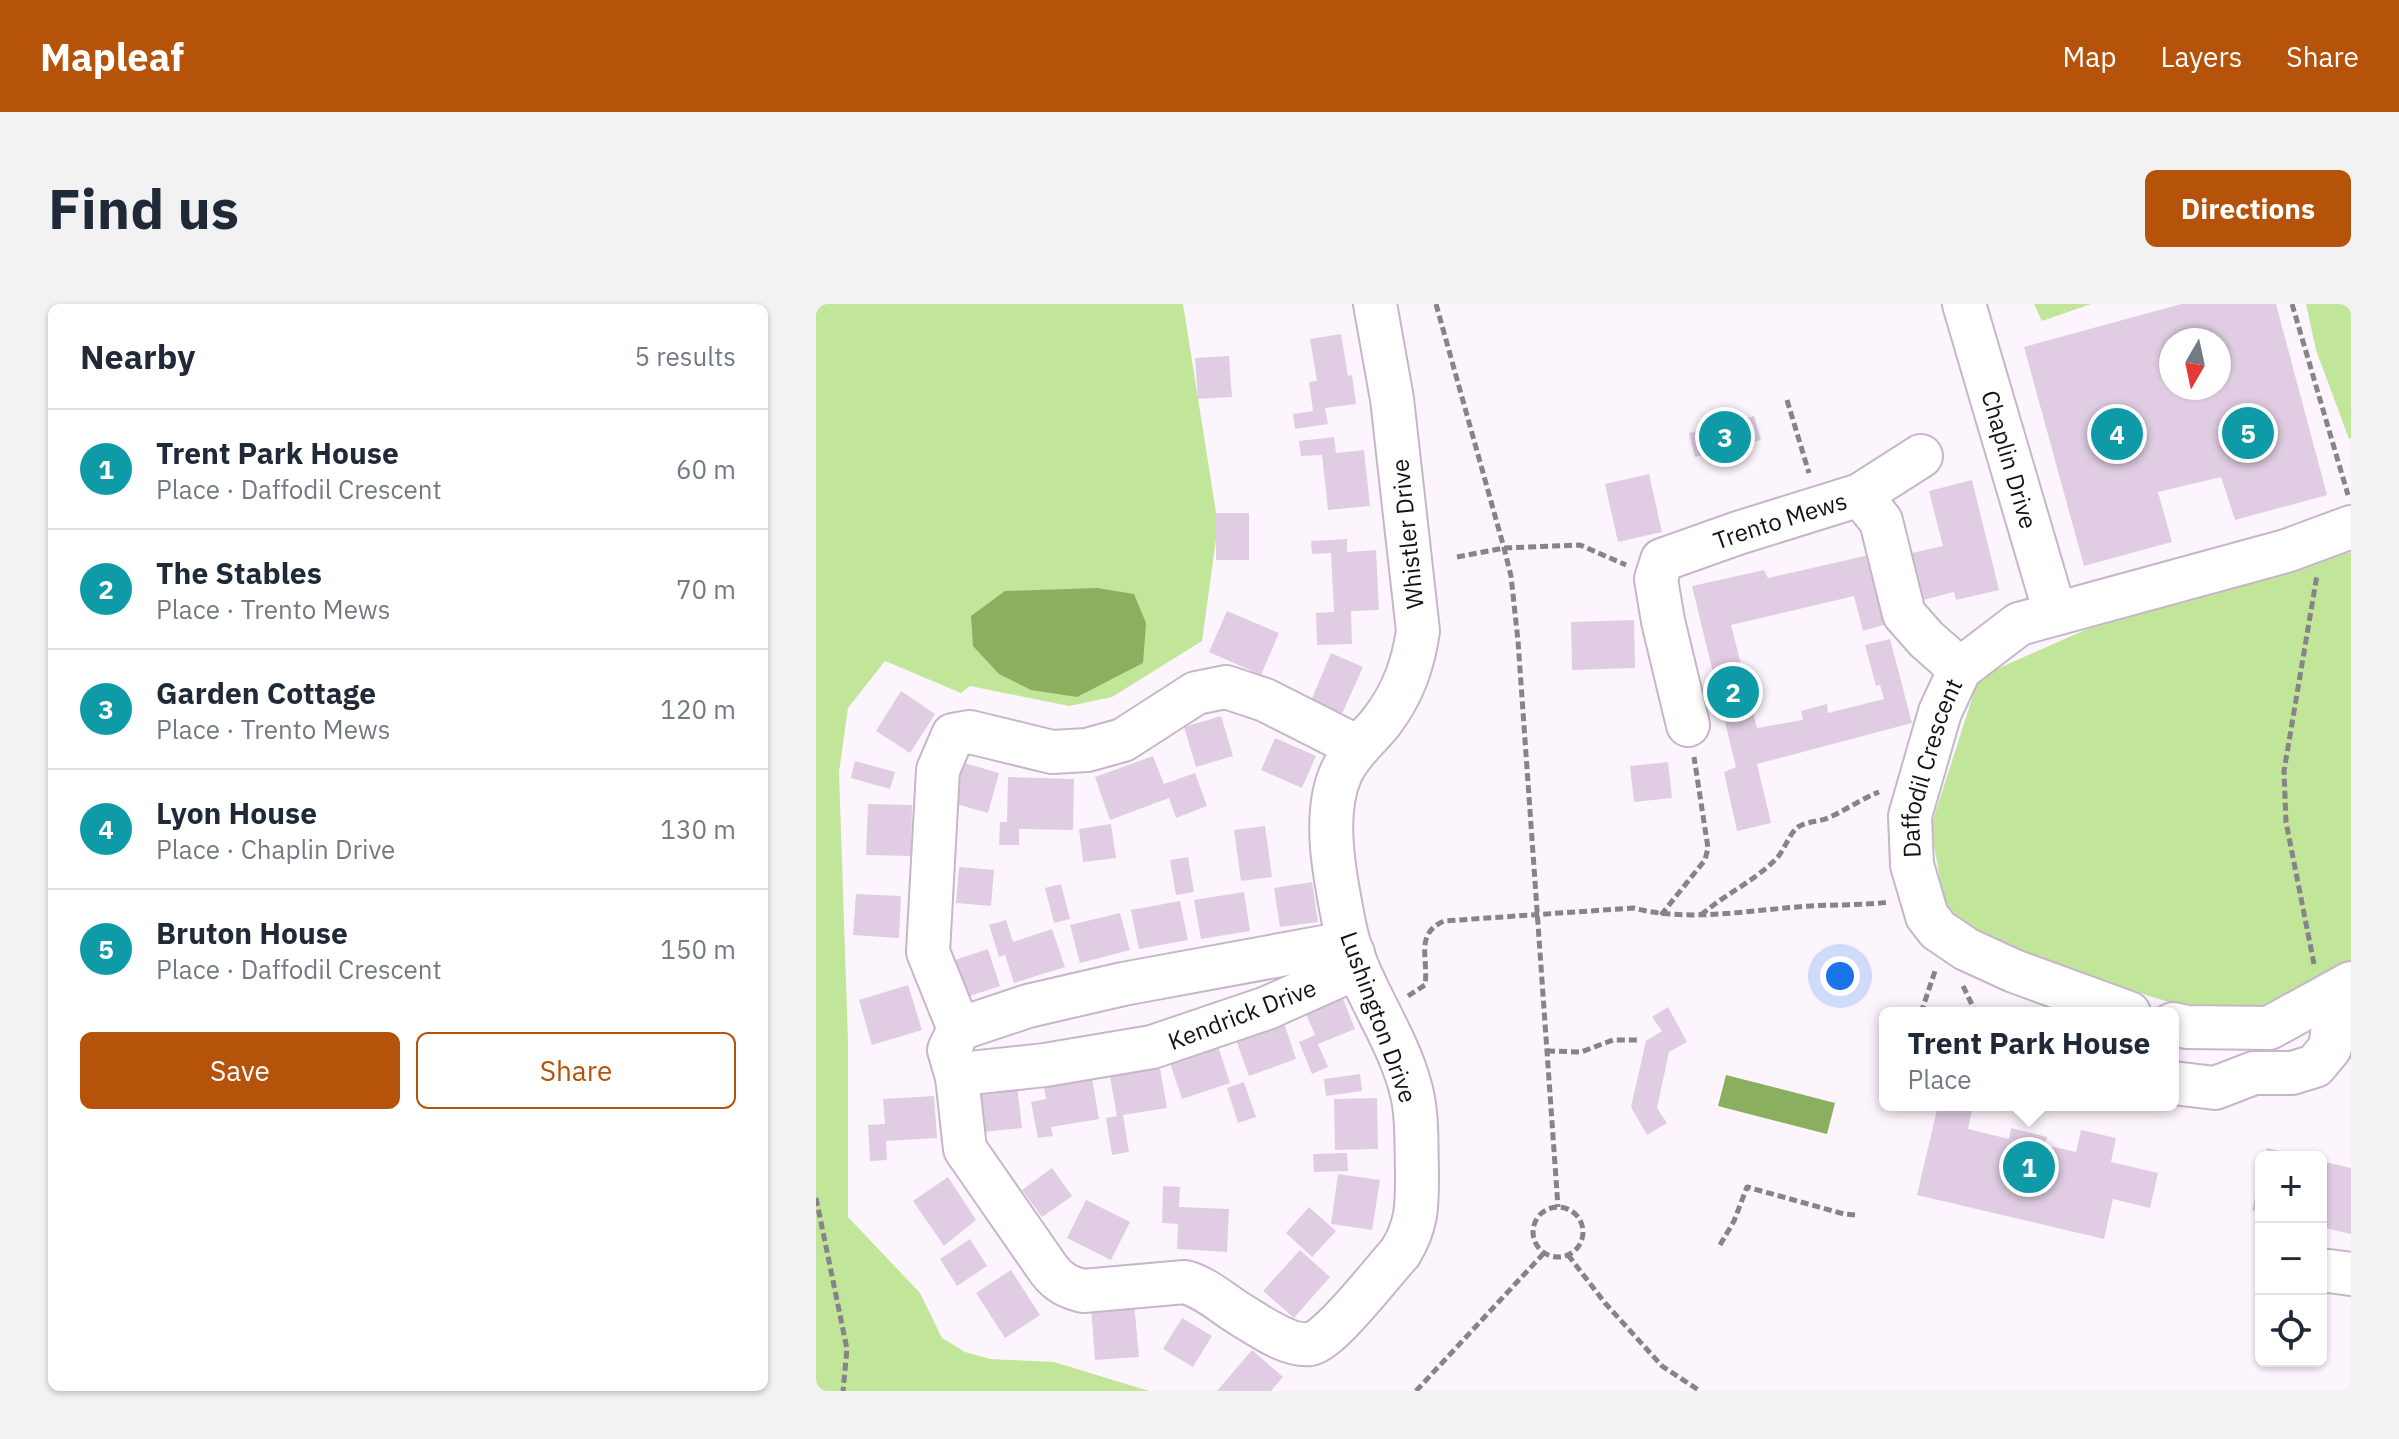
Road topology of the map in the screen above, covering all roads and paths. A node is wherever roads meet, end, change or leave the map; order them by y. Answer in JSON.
{"nodes":[{"id":1,"x":1375,"y":304,"type":"edge"},
{"id":2,"x":1436,"y":304,"type":"edge"},
{"id":3,"x":1964,"y":304,"type":"edge"},
{"id":4,"x":2292,"y":304,"type":"edge"},
{"id":5,"x":1787,"y":400,"type":"dead end"},
{"id":6,"x":1921,"y":456,"type":"dead end"},
{"id":7,"x":1860,"y":495,"type":"junction"},
{"id":8,"x":1820,"y":509,"type":"junction"},
{"id":9,"x":2344,"y":523,"type":"edge"},
{"id":10,"x":1504,"y":548,"type":"junction"},
{"id":11,"x":1457,"y":557,"type":"dead end"},
{"id":12,"x":1656,"y":579,"type":"junction"},
{"id":13,"x":2055,"y":613,"type":"junction"},
{"id":14,"x":1960,"y":669,"type":"junction"},
{"id":15,"x":1688,"y":725,"type":"joint"},
{"id":16,"x":1358,"y":747,"type":"junction"},
{"id":17,"x":1882,"y":791,"type":"dead end"},
{"id":18,"x":1920,"y":901,"type":"junction"},
{"id":19,"x":1537,"y":915,"type":"junction"},
{"id":20,"x":1660,"y":915,"type":"junction"},
{"id":21,"x":1700,"y":916,"type":"junction"},
{"id":22,"x":1353,"y":953,"type":"junction"},
{"id":23,"x":2336,"y":992,"type":"edge"},
{"id":24,"x":2113,"y":1007,"type":"edge"},
{"id":25,"x":1377,"y":1009,"type":"junction"},
{"id":26,"x":2179,"y":1025,"type":"edge"},
{"id":27,"x":959,"y":1029,"type":"junction"},
{"id":28,"x":1639,"y":1040,"type":"dead end"},
{"id":29,"x":1547,"y":1051,"type":"junction"},
{"id":30,"x":957,"y":1077,"type":"junction"},
{"id":31,"x":2179,"y":1084,"type":"edge"},
{"id":32,"x":816,"y":1198,"type":"edge"},
{"id":33,"x":1558,"y":1207,"type":"junction"},
{"id":34,"x":1855,"y":1215,"type":"dead end"},
{"id":35,"x":1720,"y":1245,"type":"dead end"},
{"id":36,"x":1544,"y":1253,"type":"junction"},
{"id":37,"x":1568,"y":1255,"type":"junction"},
{"id":38,"x":2327,"y":1271,"type":"edge"},
{"id":39,"x":2351,"y":1274,"type":"edge"},
{"id":40,"x":843,"y":1391,"type":"edge"},
{"id":41,"x":1416,"y":1391,"type":"edge"},
{"id":42,"x":1700,"y":1391,"type":"edge"}],
"edges":[{"from":1,"to":16,"type":"street","name":"Whistler Drive"},
{"from":2,"to":10,"type":"path"},
{"from":3,"to":13,"type":"street","name":"Chaplin Drive"},
{"from":4,"to":9,"type":"path"},
{"from":5,"to":8,"type":"path"},
{"from":6,"to":7,"type":"street"},
{"from":7,"to":8,"type":"street","name":"Trento Mews"},
{"from":7,"to":14,"type":"street","name":"Trento Mews"},
{"from":8,"to":12,"type":"street","name":"Trento Mews"},
{"from":9,"to":13,"type":"street","name":"Daffodil Crescent"},
{"from":9,"to":23,"type":"path"},
{"from":10,"to":11,"type":"path"},
{"from":10,"to":12,"type":"path"},
{"from":10,"to":19,"type":"path"},
{"from":12,"to":15,"type":"street"},
{"from":13,"to":14,"type":"street","name":"Daffodil Crescent"},
{"from":14,"to":18,"type":"street","name":"Daffodil Crescent"},
{"from":15,"to":20,"type":"path"},
{"from":16,"to":22,"type":"street","name":"Lushington Drive"},
{"from":16,"to":27,"type":"street"},
{"from":17,"to":21,"type":"path"},
{"from":18,"to":21,"type":"path"},
{"from":18,"to":24,"type":"street","name":"Daffodil Crescent"},
{"from":19,"to":20,"type":"path"},
{"from":19,"to":25,"type":"path"},
{"from":19,"to":29,"type":"path"},
{"from":20,"to":21,"type":"path"},
{"from":22,"to":25,"type":"street","name":"Lushington Drive"},
{"from":22,"to":27,"type":"street","name":"Kendrick Drive"},
{"from":22,"to":30,"type":"street","name":"Kendrick Drive"},
{"from":23,"to":26,"type":"street"},
{"from":23,"to":31,"type":"street"},
{"from":25,"to":30,"type":"street","name":"Lushington Drive"},
{"from":27,"to":30,"type":"street"},
{"from":28,"to":29,"type":"path"},
{"from":29,"to":33,"type":"path"},
{"from":32,"to":40,"type":"path"},
{"from":33,"to":36,"type":"path"},
{"from":33,"to":37,"type":"path"},
{"from":34,"to":35,"type":"path"},
{"from":36,"to":37,"type":"path"},
{"from":36,"to":41,"type":"path"},
{"from":37,"to":42,"type":"path"},
{"from":38,"to":39,"type":"street"}]}
